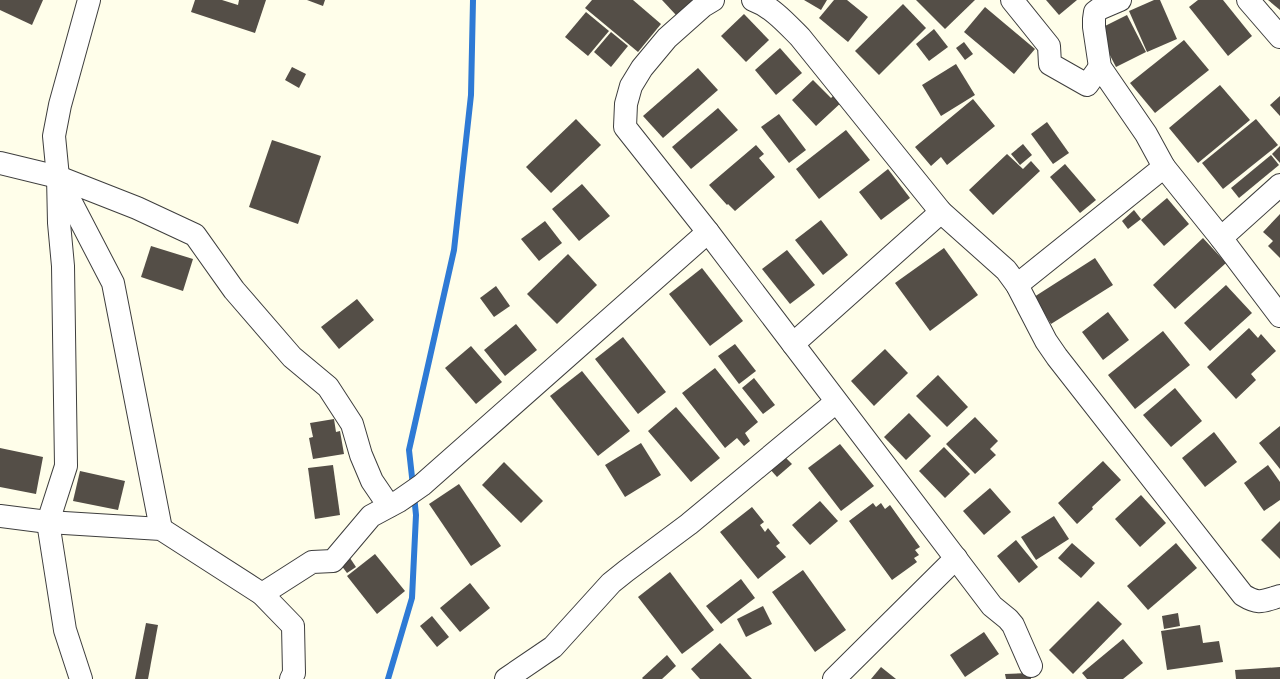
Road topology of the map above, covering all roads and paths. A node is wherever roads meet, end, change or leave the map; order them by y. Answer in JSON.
{"nodes":[{"id":1,"x":89,"y":0,"type":"edge"},
{"id":2,"x":713,"y":0,"type":"edge"},
{"id":3,"x":1012,"y":0,"type":"edge"},
{"id":4,"x":1120,"y":0,"type":"edge"},
{"id":5,"x":1248,"y":0,"type":"edge"},
{"id":6,"x":757,"y":1,"type":"edge"},
{"id":7,"x":1280,"y":36,"type":"edge"},
{"id":8,"x":1100,"y":67,"type":"junction"},
{"id":9,"x":0,"y":163,"type":"edge"},
{"id":10,"x":1164,"y":167,"type":"junction"},
{"id":11,"x":58,"y":177,"type":"junction"},
{"id":12,"x":1280,"y":185,"type":"edge"},
{"id":13,"x":941,"y":212,"type":"junction"},
{"id":14,"x":708,"y":232,"type":"junction"},
{"id":15,"x":1221,"y":238,"type":"junction"},
{"id":16,"x":1017,"y":285,"type":"junction"},
{"id":17,"x":1280,"y":316,"type":"edge"},
{"id":18,"x":793,"y":344,"type":"junction"},
{"id":19,"x":836,"y":402,"type":"junction"},
{"id":20,"x":389,"y":506,"type":"junction"},
{"id":21,"x":0,"y":516,"type":"edge"},
{"id":22,"x":48,"y":522,"type":"junction"},
{"id":23,"x":160,"y":529,"type":"junction"},
{"id":24,"x":956,"y":558,"type":"junction"},
{"id":25,"x":262,"y":594,"type":"junction"},
{"id":26,"x":1280,"y":596,"type":"edge"},
{"id":27,"x":1031,"y":666,"type":"dead end"},
{"id":28,"x":81,"y":679,"type":"edge"},
{"id":29,"x":291,"y":679,"type":"edge"},
{"id":30,"x":506,"y":679,"type":"edge"},
{"id":31,"x":834,"y":679,"type":"edge"}],
"edges":[{"from":1,"to":11,"type":"street"},
{"from":2,"to":14,"type":"street"},
{"from":3,"to":8,"type":"street"},
{"from":4,"to":8,"type":"street"},
{"from":5,"to":7,"type":"street"},
{"from":6,"to":13,"type":"street"},
{"from":8,"to":10,"type":"street"},
{"from":9,"to":11,"type":"street"},
{"from":10,"to":15,"type":"street"},
{"from":10,"to":16,"type":"street"},
{"from":11,"to":20,"type":"street"},
{"from":11,"to":22,"type":"street"},
{"from":11,"to":23,"type":"street"},
{"from":12,"to":15,"type":"street"},
{"from":13,"to":16,"type":"street"},
{"from":13,"to":18,"type":"street"},
{"from":14,"to":18,"type":"street"},
{"from":14,"to":20,"type":"street"},
{"from":15,"to":17,"type":"street"},
{"from":16,"to":26,"type":"street"},
{"from":18,"to":19,"type":"street"},
{"from":19,"to":24,"type":"street"},
{"from":19,"to":30,"type":"street"},
{"from":20,"to":25,"type":"street"},
{"from":21,"to":22,"type":"street"},
{"from":22,"to":23,"type":"street"},
{"from":22,"to":28,"type":"street"},
{"from":23,"to":25,"type":"street"},
{"from":24,"to":27,"type":"street"},
{"from":24,"to":31,"type":"street"},
{"from":25,"to":29,"type":"street"}]}
